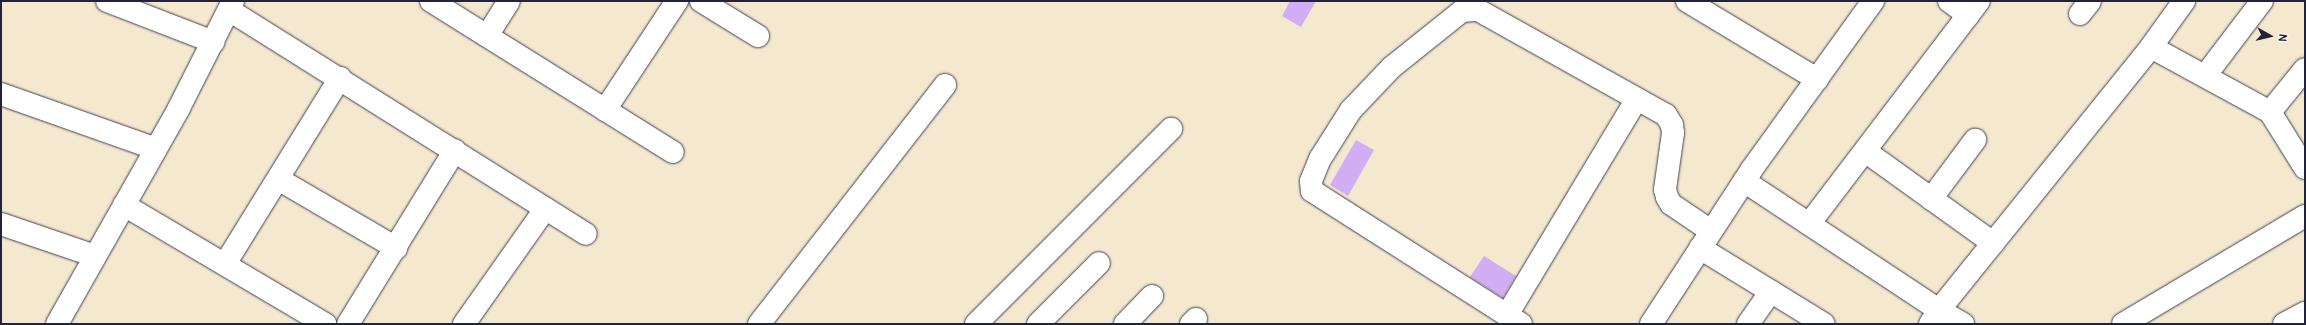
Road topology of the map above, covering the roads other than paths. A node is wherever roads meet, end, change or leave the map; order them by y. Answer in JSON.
{"nodes":[{"id":1,"x":107,"y":1,"type":"edge"},
{"id":2,"x":431,"y":1,"type":"edge"},
{"id":3,"x":509,"y":1,"type":"edge"},
{"id":4,"x":677,"y":1,"type":"edge"},
{"id":5,"x":701,"y":1,"type":"edge"},
{"id":6,"x":1687,"y":1,"type":"edge"},
{"id":7,"x":1873,"y":1,"type":"edge"},
{"id":8,"x":1949,"y":1,"type":"edge"},
{"id":9,"x":2184,"y":1,"type":"edge"},
{"id":10,"x":2262,"y":1,"type":"edge"},
{"id":11,"x":131,"y":5,"type":"edge"},
{"id":12,"x":231,"y":6,"type":"edge"},
{"id":13,"x":1974,"y":8,"type":"edge"},
{"id":14,"x":488,"y":36,"type":"junction"},
{"id":15,"x":758,"y":36,"type":"dead end"},
{"id":16,"x":213,"y":42,"type":"junction"},
{"id":17,"x":2151,"y":47,"type":"junction"},
{"id":18,"x":2305,"y":69,"type":"edge"},
{"id":19,"x":2205,"y":76,"type":"junction"},
{"id":20,"x":340,"y":78,"type":"junction"},
{"id":21,"x":1817,"y":79,"type":"junction"},
{"id":22,"x":945,"y":85,"type":"dead end"},
{"id":23,"x":1,"y":94,"type":"edge"},
{"id":24,"x":1637,"y":99,"type":"junction"},
{"id":25,"x":605,"y":110,"type":"junction"},
{"id":26,"x":2270,"y":112,"type":"junction"},
{"id":27,"x":1171,"y":129,"type":"dead end"},
{"id":28,"x":1975,"y":140,"type":"dead end"},
{"id":29,"x":156,"y":149,"type":"junction"},
{"id":30,"x":456,"y":150,"type":"junction"},
{"id":31,"x":1865,"y":151,"type":"junction"},
{"id":32,"x":673,"y":152,"type":"dead end"},
{"id":33,"x":2305,"y":168,"type":"edge"},
{"id":34,"x":278,"y":179,"type":"junction"},
{"id":35,"x":1744,"y":180,"type":"junction"},
{"id":36,"x":1931,"y":199,"type":"junction"},
{"id":37,"x":124,"y":205,"type":"junction"},
{"id":38,"x":545,"y":209,"type":"junction"},
{"id":39,"x":2305,"y":216,"type":"edge"},
{"id":40,"x":1,"y":224,"type":"edge"},
{"id":41,"x":1809,"y":224,"type":"junction"},
{"id":42,"x":586,"y":234,"type":"dead end"},
{"id":43,"x":1706,"y":240,"type":"junction"},
{"id":44,"x":1993,"y":243,"type":"junction"},
{"id":45,"x":396,"y":248,"type":"junction"},
{"id":46,"x":95,"y":256,"type":"junction"},
{"id":47,"x":1099,"y":263,"type":"dead end"},
{"id":48,"x":224,"y":264,"type":"junction"},
{"id":49,"x":1770,"y":291,"type":"junction"},
{"id":50,"x":1152,"y":296,"type":"dead end"},
{"id":51,"x":2305,"y":312,"type":"edge"},
{"id":52,"x":1934,"y":317,"type":"edge"},
{"id":53,"x":1514,"y":320,"type":"edge"},
{"id":54,"x":56,"y":324,"type":"edge"},
{"id":55,"x":325,"y":324,"type":"edge"},
{"id":56,"x":348,"y":324,"type":"edge"},
{"id":57,"x":464,"y":324,"type":"edge"},
{"id":58,"x":759,"y":324,"type":"edge"},
{"id":59,"x":976,"y":324,"type":"edge"},
{"id":60,"x":1038,"y":324,"type":"edge"},
{"id":61,"x":1125,"y":324,"type":"edge"},
{"id":62,"x":1651,"y":324,"type":"edge"},
{"id":63,"x":1748,"y":324,"type":"edge"},
{"id":64,"x":1824,"y":324,"type":"edge"},
{"id":65,"x":1963,"y":324,"type":"edge"},
{"id":66,"x":2123,"y":324,"type":"edge"},
{"id":67,"x":2284,"y":324,"type":"edge"}],
"edges":[{"from":1,"to":11,"type":"street"},
{"from":2,"to":14,"type":"street"},
{"from":3,"to":14,"type":"street"},
{"from":4,"to":25,"type":"street"},
{"from":5,"to":15,"type":"street"},
{"from":6,"to":21,"type":"street"},
{"from":7,"to":21,"type":"street"},
{"from":8,"to":13,"type":"street"},
{"from":9,"to":17,"type":"street"},
{"from":10,"to":19,"type":"street"},
{"from":11,"to":16,"type":"street"},
{"from":12,"to":16,"type":"street"},
{"from":12,"to":20,"type":"street"},
{"from":13,"to":31,"type":"street"},
{"from":14,"to":25,"type":"street"},
{"from":16,"to":29,"type":"street"},
{"from":17,"to":19,"type":"street"},
{"from":17,"to":44,"type":"street"},
{"from":18,"to":26,"type":"street"},
{"from":19,"to":26,"type":"street"},
{"from":20,"to":30,"type":"street"},
{"from":20,"to":34,"type":"street"},
{"from":21,"to":35,"type":"street"},
{"from":22,"to":58,"type":"street"},
{"from":23,"to":29,"type":"street"},
{"from":24,"to":43,"type":"street"},
{"from":24,"to":53,"type":"street"},
{"from":24,"to":53,"type":"street"},
{"from":25,"to":32,"type":"street"},
{"from":26,"to":33,"type":"street"},
{"from":27,"to":59,"type":"street"},
{"from":28,"to":36,"type":"street"},
{"from":29,"to":37,"type":"street"},
{"from":30,"to":38,"type":"street"},
{"from":30,"to":45,"type":"street"},
{"from":31,"to":36,"type":"street"},
{"from":31,"to":41,"type":"street"},
{"from":34,"to":45,"type":"street"},
{"from":34,"to":48,"type":"street"},
{"from":35,"to":41,"type":"street"},
{"from":35,"to":43,"type":"street"},
{"from":36,"to":44,"type":"street"},
{"from":37,"to":46,"type":"street"},
{"from":37,"to":48,"type":"street"},
{"from":38,"to":42,"type":"street"},
{"from":38,"to":57,"type":"street"},
{"from":39,"to":66,"type":"street"},
{"from":40,"to":46,"type":"street"},
{"from":41,"to":52,"type":"street"},
{"from":43,"to":49,"type":"street"},
{"from":43,"to":62,"type":"street"},
{"from":44,"to":52,"type":"street"},
{"from":45,"to":56,"type":"street"},
{"from":46,"to":54,"type":"street"},
{"from":47,"to":60,"type":"street"},
{"from":48,"to":55,"type":"street"},
{"from":49,"to":63,"type":"street"},
{"from":49,"to":64,"type":"street"},
{"from":50,"to":61,"type":"street"},
{"from":51,"to":67,"type":"street"},
{"from":52,"to":65,"type":"street"}]}
